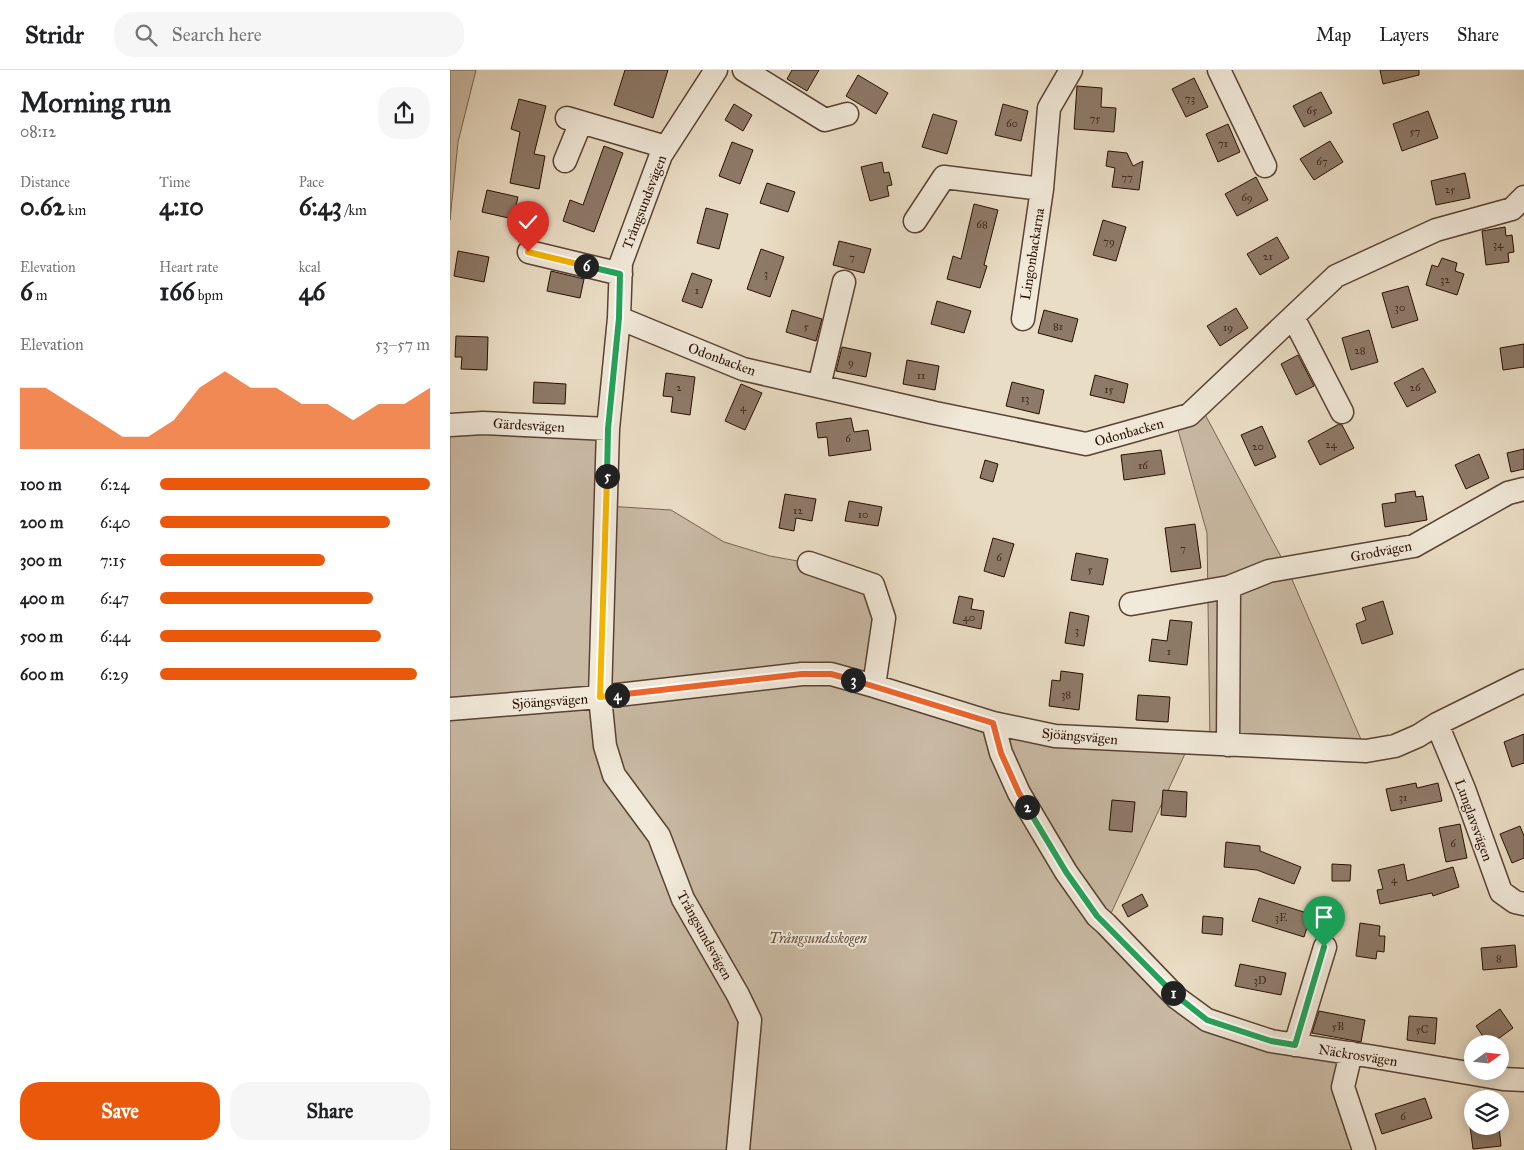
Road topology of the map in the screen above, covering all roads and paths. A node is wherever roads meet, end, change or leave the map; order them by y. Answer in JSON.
{"nodes":[{"id":1,"x":716,"y":70,"type":"edge"},
{"id":2,"x":744,"y":70,"type":"edge"},
{"id":3,"x":1071,"y":70,"type":"edge"},
{"id":4,"x":1220,"y":70,"type":"edge"},
{"id":5,"x":847,"y":114,"type":"dead end"},
{"id":6,"x":666,"y":147,"type":"junction"},
{"id":7,"x":565,"y":161,"type":"dead end"},
{"id":8,"x":1265,"y":166,"type":"dead end"},
{"id":9,"x":1042,"y":189,"type":"junction"},
{"id":10,"x":1524,"y":197,"type":"edge"},
{"id":11,"x":915,"y":221,"type":"dead end"},
{"id":12,"x":528,"y":252,"type":"dead end"},
{"id":13,"x":620,"y":274,"type":"junction"},
{"id":14,"x":844,"y":282,"type":"dead end"},
{"id":15,"x":619,"y":318,"type":"junction"},
{"id":16,"x":1293,"y":318,"type":"junction"},
{"id":17,"x":1022,"y":319,"type":"dead end"},
{"id":18,"x":819,"y":386,"type":"junction"},
{"id":19,"x":1342,"y":412,"type":"dead end"},
{"id":20,"x":450,"y":426,"type":"edge"},
{"id":21,"x":608,"y":429,"type":"junction"},
{"id":22,"x":1524,"y":489,"type":"edge"},
{"id":23,"x":808,"y":563,"type":"dead end"},
{"id":24,"x":1229,"y":587,"type":"junction"},
{"id":25,"x":1131,"y":604,"type":"dead end"},
{"id":26,"x":1524,"y":681,"type":"edge"},
{"id":27,"x":874,"y":686,"type":"junction"},
{"id":28,"x":600,"y":697,"type":"junction"},
{"id":29,"x":450,"y":709,"type":"edge"},
{"id":30,"x":993,"y":723,"type":"junction"},
{"id":31,"x":1437,"y":724,"type":"junction"},
{"id":32,"x":1228,"y":745,"type":"junction"},
{"id":33,"x":1524,"y":904,"type":"edge"},
{"id":34,"x":1324,"y":947,"type":"dead end"},
{"id":35,"x":1295,"y":1045,"type":"junction"},
{"id":36,"x":1352,"y":1053,"type":"junction"},
{"id":37,"x":1524,"y":1080,"type":"edge"},
{"id":38,"x":738,"y":1150,"type":"edge"},
{"id":39,"x":1364,"y":1150,"type":"edge"}],
"edges":[{"from":1,"to":6,"type":"street","name":"Trångsundsvägen"},
{"from":2,"to":5,"type":"street"},
{"from":3,"to":9,"type":"street","name":"Lingonbackarna"},
{"from":4,"to":8,"type":"street"},
{"from":6,"to":7,"type":"street"},
{"from":6,"to":13,"type":"street","name":"Trångsundsvägen"},
{"from":9,"to":11,"type":"street","name":"Lingonbackarna"},
{"from":9,"to":17,"type":"street","name":"Lingonbackarna"},
{"from":10,"to":16,"type":"street","name":"Odonbacken"},
{"from":12,"to":13,"type":"street"},
{"from":13,"to":15,"type":"street","name":"Trångsundsvägen"},
{"from":14,"to":18,"type":"street"},
{"from":15,"to":18,"type":"street","name":"Odonbacken"},
{"from":15,"to":21,"type":"street","name":"Trångsundsvägen"},
{"from":16,"to":18,"type":"street","name":"Odonbacken"},
{"from":16,"to":19,"type":"street"},
{"from":20,"to":21,"type":"street","name":"Gärdesvägen"},
{"from":21,"to":28,"type":"street","name":"Trångsundsvägen"},
{"from":22,"to":24,"type":"street","name":"Grodvägen"},
{"from":23,"to":27,"type":"street"},
{"from":24,"to":25,"type":"street","name":"Grodvägen"},
{"from":24,"to":32,"type":"street"},
{"from":26,"to":31,"type":"street","name":"Sjöängsvägen"},
{"from":27,"to":28,"type":"street","name":"Sjöängsvägen"},
{"from":27,"to":30,"type":"street","name":"Sjöängsvägen"},
{"from":28,"to":29,"type":"street","name":"Sjöängsvägen"},
{"from":28,"to":38,"type":"street","name":"Trångsundsvägen"},
{"from":30,"to":32,"type":"street","name":"Sjöängsvägen"},
{"from":30,"to":35,"type":"street","name":"Näckrosvägen"},
{"from":31,"to":32,"type":"street","name":"Sjöängsvägen"},
{"from":31,"to":33,"type":"street","name":"Lunglavsvägen"},
{"from":34,"to":35,"type":"street"},
{"from":35,"to":36,"type":"street","name":"Näckrosvägen"},
{"from":36,"to":37,"type":"street","name":"Näckrosvägen"},
{"from":36,"to":39,"type":"street"}]}
